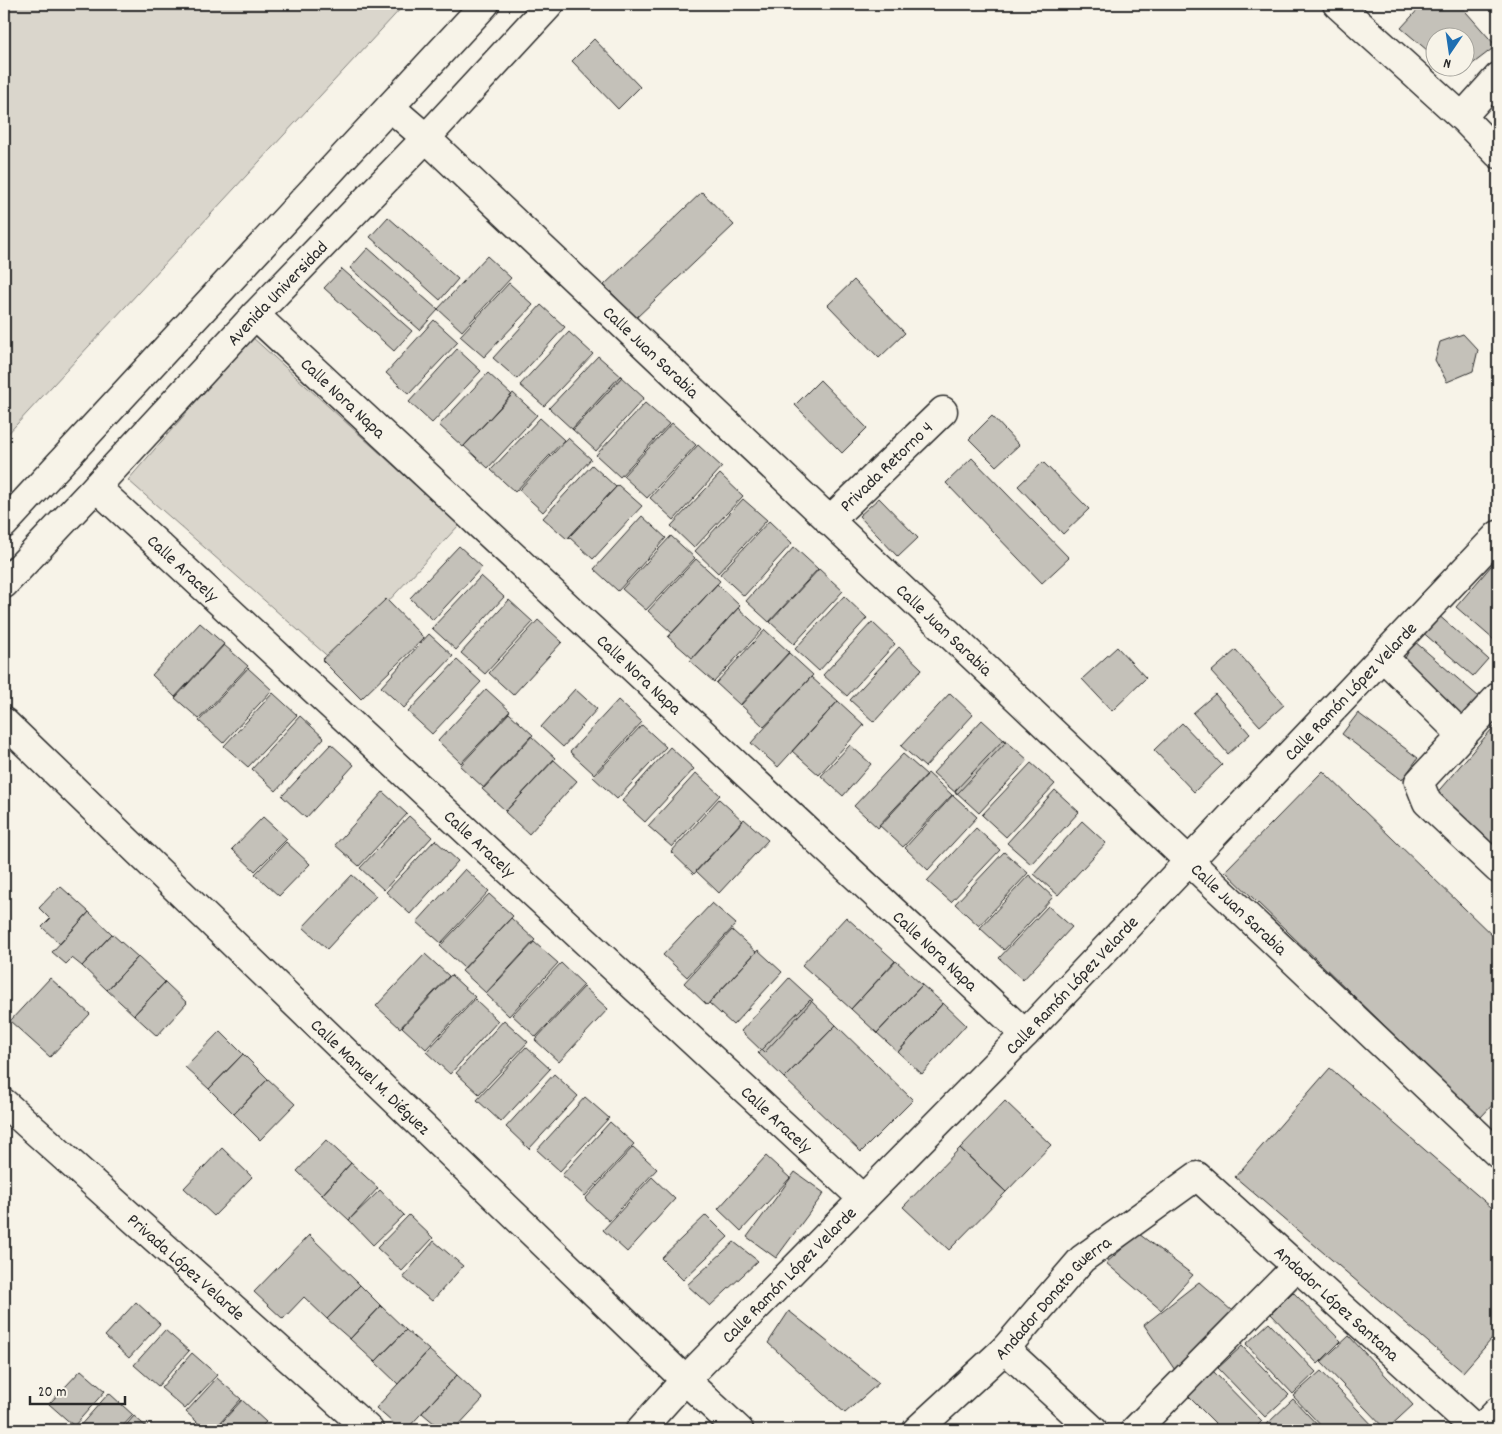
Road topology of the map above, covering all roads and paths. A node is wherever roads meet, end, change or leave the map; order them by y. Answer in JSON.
{"nodes":[{"id":1,"x":485,"y":4,"type":"edge"},
{"id":2,"x":550,"y":4,"type":"edge"},
{"id":3,"x":1337,"y":4,"type":"edge"},
{"id":4,"x":1498,"y":77,"type":"edge"},
{"id":5,"x":390,"y":107,"type":"junction"},
{"id":6,"x":1462,"y":118,"type":"junction"},
{"id":7,"x":426,"y":138,"type":"junction"},
{"id":8,"x":1498,"y":154,"type":"edge"},
{"id":9,"x":255,"y":315,"type":"junction"},
{"id":10,"x":943,"y":411,"type":"dead end"},
{"id":11,"x":96,"y":487,"type":"junction"},
{"id":12,"x":829,"y":522,"type":"junction"},
{"id":13,"x":4,"y":524,"type":"edge"},
{"id":14,"x":1498,"y":535,"type":"edge"},
{"id":15,"x":4,"y":584,"type":"edge"},
{"id":16,"x":1383,"y":657,"type":"junction"},
{"id":17,"x":1498,"y":697,"type":"edge"},
{"id":18,"x":4,"y":722,"type":"edge"},
{"id":19,"x":1462,"y":735,"type":"junction"},
{"id":20,"x":1189,"y":862,"type":"junction"},
{"id":21,"x":1498,"y":868,"type":"edge"},
{"id":22,"x":1025,"y":1034,"type":"junction"},
{"id":23,"x":4,"y":1103,"type":"edge"},
{"id":24,"x":1498,"y":1154,"type":"edge"},
{"id":25,"x":1197,"y":1176,"type":"joint"},
{"id":26,"x":863,"y":1199,"type":"junction"},
{"id":27,"x":1297,"y":1266,"type":"junction"},
{"id":28,"x":1005,"y":1349,"type":"junction"},
{"id":29,"x":685,"y":1380,"type":"junction"},
{"id":30,"x":1498,"y":1411,"type":"edge"},
{"id":31,"x":369,"y":1430,"type":"edge"},
{"id":32,"x":640,"y":1430,"type":"edge"},
{"id":33,"x":739,"y":1430,"type":"edge"},
{"id":34,"x":917,"y":1430,"type":"edge"},
{"id":35,"x":1093,"y":1430,"type":"edge"},
{"id":36,"x":1135,"y":1430,"type":"edge"},
{"id":37,"x":1479,"y":1430,"type":"edge"}],
"edges":[{"from":1,"to":5,"type":"street"},
{"from":2,"to":7,"type":"street","name":"Avenida Universidad"},
{"from":3,"to":6,"type":"street"},
{"from":4,"to":6,"type":"street"},
{"from":5,"to":7,"type":"street","name":"Calle Juan Sarabia"},
{"from":5,"to":13,"type":"street"},
{"from":6,"to":8,"type":"street"},
{"from":7,"to":9,"type":"street","name":"Avenida Universidad"},
{"from":7,"to":12,"type":"street","name":"Calle Juan Sarabia"},
{"from":9,"to":11,"type":"street","name":"Avenida Universidad"},
{"from":9,"to":22,"type":"street","name":"Calle Nora Napa"},
{"from":10,"to":12,"type":"street","name":"Privada Retorno 4"},
{"from":11,"to":15,"type":"street","name":"Avenida Universidad"},
{"from":11,"to":26,"type":"street","name":"Calle Aracely"},
{"from":12,"to":20,"type":"street","name":"Calle Juan Sarabia"},
{"from":14,"to":16,"type":"street","name":"Calle Ramón López Velarde"},
{"from":16,"to":19,"type":"street"},
{"from":16,"to":20,"type":"street","name":"Calle Ramón López Velarde"},
{"from":17,"to":19,"type":"street"},
{"from":18,"to":29,"type":"street","name":"Calle Manuel M. Diéguez"},
{"from":19,"to":21,"type":"street"},
{"from":20,"to":22,"type":"street","name":"Calle Ramón López Velarde"},
{"from":20,"to":24,"type":"street","name":"Calle Juan Sarabia"},
{"from":22,"to":26,"type":"street","name":"Calle Ramón López Velarde"},
{"from":23,"to":31,"type":"street","name":"Privada López Velarde"},
{"from":25,"to":27,"type":"street","name":"Andador López Santana"},
{"from":25,"to":28,"type":"street","name":"Andador Donato Guerra"},
{"from":26,"to":29,"type":"street","name":"Calle Ramón López Velarde"},
{"from":27,"to":36,"type":"street"},
{"from":27,"to":37,"type":"street","name":"Andador López Santana"},
{"from":28,"to":34,"type":"street","name":"Andador Donato Guerra"},
{"from":28,"to":35,"type":"street"},
{"from":29,"to":32,"type":"street","name":"Calle Ramón López Velarde"},
{"from":29,"to":33,"type":"street","name":"Calle Manuel M. Diéguez"},
{"from":30,"to":37,"type":"street"}]}
